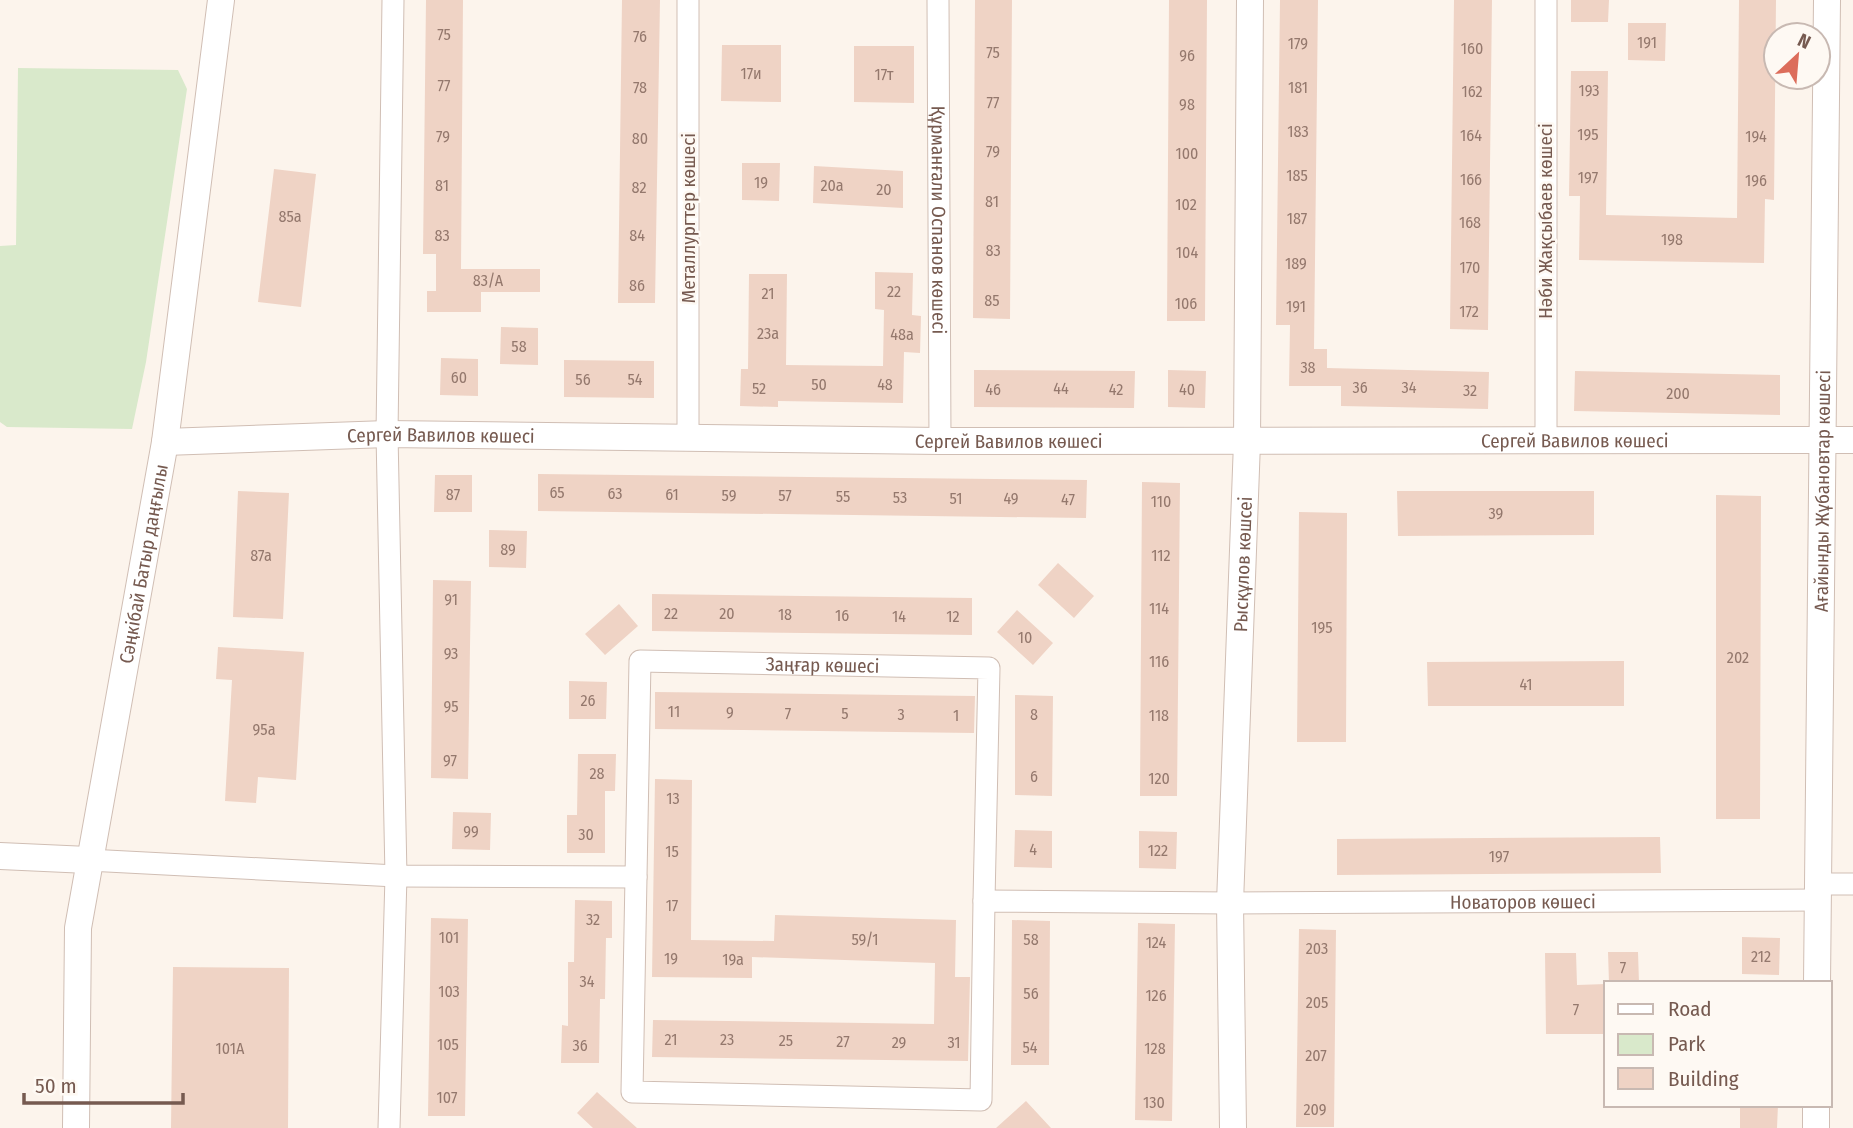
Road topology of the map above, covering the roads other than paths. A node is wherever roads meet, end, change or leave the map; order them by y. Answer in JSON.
{"nodes":[{"id":1,"x":221,"y":0,"type":"edge"},
{"id":2,"x":393,"y":0,"type":"edge"},
{"id":3,"x":688,"y":0,"type":"edge"},
{"id":4,"x":938,"y":0,"type":"edge"},
{"id":5,"x":1250,"y":0,"type":"edge"},
{"id":6,"x":1546,"y":0,"type":"edge"},
{"id":7,"x":1827,"y":0,"type":"edge"},
{"id":8,"x":387,"y":434,"type":"junction"},
{"id":9,"x":688,"y":437,"type":"junction"},
{"id":10,"x":1823,"y":440,"type":"junction"},
{"id":11,"x":1853,"y":440,"type":"edge"},
{"id":12,"x":940,"y":441,"type":"junction"},
{"id":13,"x":165,"y":442,"type":"junction"},
{"id":14,"x":1247,"y":442,"type":"junction"},
{"id":15,"x":1546,"y":442,"type":"junction"},
{"id":16,"x":0,"y":856,"type":"edge"},
{"id":17,"x":88,"y":860,"type":"junction"},
{"id":18,"x":396,"y":876,"type":"junction"},
{"id":19,"x":636,"y":877,"type":"junction"},
{"id":20,"x":1853,"y":884,"type":"edge"},
{"id":21,"x":1817,"y":892,"type":"junction"},
{"id":22,"x":984,"y":901,"type":"junction"},
{"id":23,"x":1230,"y":903,"type":"junction"},
{"id":24,"x":1817,"y":981,"type":"edge"},
{"id":25,"x":1816,"y":1107,"type":"edge"},
{"id":26,"x":76,"y":1128,"type":"edge"},
{"id":27,"x":389,"y":1128,"type":"edge"},
{"id":28,"x":1233,"y":1128,"type":"edge"},
{"id":29,"x":1816,"y":1128,"type":"edge"}],
"edges":[{"from":1,"to":13,"type":"street","name":"Сәңкібай Батыр даңғылы"},
{"from":2,"to":8,"type":"street"},
{"from":3,"to":9,"type":"street","name":"Металлургтер көшесі"},
{"from":4,"to":12,"type":"street","name":"Құрманғали Оспанов көшесі"},
{"from":5,"to":14,"type":"street","name":"Рысқұлов көшсеі"},
{"from":6,"to":15,"type":"street","name":"Нәби Жақсыбаев көшесі"},
{"from":7,"to":10,"type":"street","name":"Ағайынды Жұбановтар көшесі"},
{"from":8,"to":9,"type":"street","name":"Сергей Вавилов көшесі"},
{"from":8,"to":13,"type":"street","name":"Сергей Вавилов көшесі"},
{"from":8,"to":18,"type":"street"},
{"from":9,"to":12,"type":"street","name":"Сергей Вавилов көшесі"},
{"from":10,"to":11,"type":"street","name":"Сергей Вавилов көшесі"},
{"from":10,"to":15,"type":"street","name":"Сергей Вавилов көшесі"},
{"from":10,"to":21,"type":"street","name":"Ағайынды Жұбановтар көшесі"},
{"from":12,"to":14,"type":"street","name":"Сергей Вавилов көшесі"},
{"from":13,"to":17,"type":"street","name":"Сәңкібай Батыр даңғылы"},
{"from":14,"to":15,"type":"street","name":"Сергей Вавилов көшесі"},
{"from":14,"to":23,"type":"street","name":"Рысқұлов көшсеі"},
{"from":16,"to":17,"type":"street"},
{"from":17,"to":18,"type":"street"},
{"from":17,"to":26,"type":"street","name":"Сәңкібай Батыр даңғылы"},
{"from":18,"to":19,"type":"street"},
{"from":18,"to":27,"type":"street"},
{"from":19,"to":22,"type":"street","name":"Заңғар көшесі"},
{"from":19,"to":22,"type":"street","name":"Заңғар көшесі"},
{"from":20,"to":21,"type":"street","name":"Новаторов көшесі"},
{"from":21,"to":23,"type":"street","name":"Новаторов көшесі"},
{"from":21,"to":24,"type":"street","name":"Ағайынды Жұбановтар көшесі"},
{"from":22,"to":23,"type":"street"},
{"from":23,"to":28,"type":"street","name":"Рысқұлов көшсеі"},
{"from":25,"to":29,"type":"street"}]}
